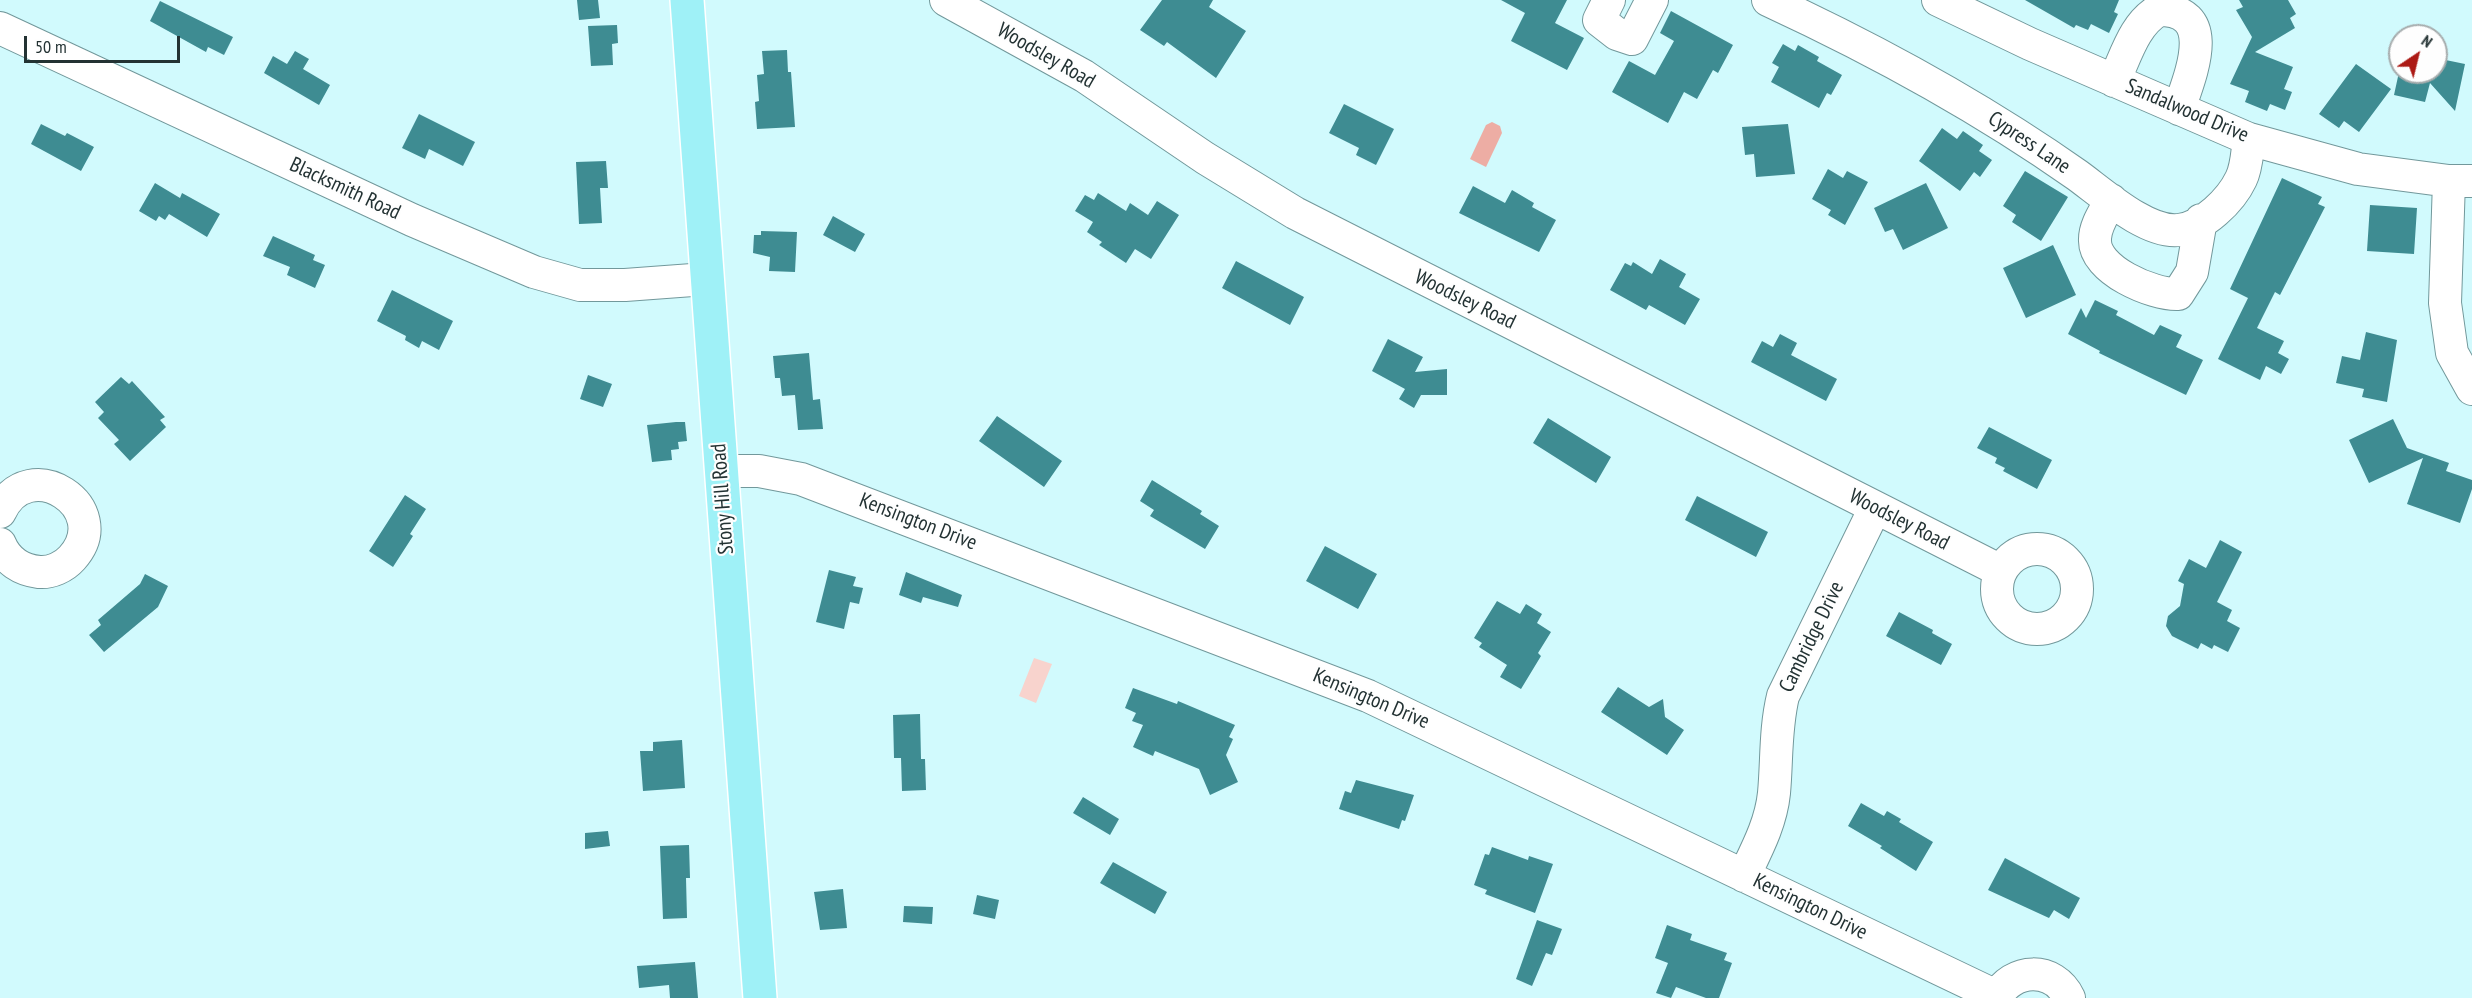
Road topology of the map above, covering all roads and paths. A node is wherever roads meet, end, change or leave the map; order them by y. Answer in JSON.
{"nodes":[{"id":1,"x":687,"y":0,"type":"edge"},
{"id":2,"x":946,"y":0,"type":"edge"},
{"id":3,"x":1609,"y":0,"type":"edge"},
{"id":4,"x":1652,"y":0,"type":"edge"},
{"id":5,"x":1767,"y":0,"type":"edge"},
{"id":6,"x":1938,"y":0,"type":"edge"},
{"id":7,"x":0,"y":28,"type":"edge"},
{"id":8,"x":2114,"y":81,"type":"junction"},
{"id":9,"x":2179,"y":109,"type":"junction"},
{"id":10,"x":2249,"y":139,"type":"junction"},
{"id":11,"x":2460,"y":181,"type":"edge"},
{"id":12,"x":2111,"y":200,"type":"junction"},
{"id":13,"x":2201,"y":220,"type":"junction"},
{"id":14,"x":706,"y":279,"type":"junction"},
{"id":15,"x":2472,"y":389,"type":"edge"},
{"id":16,"x":721,"y":471,"type":"junction"},
{"id":17,"x":1875,"y":508,"type":"junction"},
{"id":18,"x":0,"y":510,"type":"edge"},
{"id":19,"x":0,"y":544,"type":"edge"},
{"id":20,"x":2001,"y":571,"type":"dead end"},
{"id":21,"x":1744,"y":876,"type":"junction"},
{"id":22,"x":1996,"y":997,"type":"edge"},
{"id":23,"x":760,"y":998,"type":"edge"},
{"id":24,"x":2069,"y":998,"type":"edge"}],
"edges":[{"from":1,"to":14,"type":"main road","name":"Stony Hill Road"},
{"from":2,"to":17,"type":"street","name":"Woodsley Road"},
{"from":3,"to":4,"type":"street"},
{"from":5,"to":12,"type":"street","name":"Cypress Lane"},
{"from":6,"to":8,"type":"street","name":"Sandalwood Drive"},
{"from":7,"to":14,"type":"street","name":"Blacksmith Road"},
{"from":8,"to":9,"type":"street","name":"Sandalwood Drive"},
{"from":8,"to":9,"type":"street"},
{"from":9,"to":10,"type":"street","name":"Sandalwood Drive"},
{"from":10,"to":11,"type":"street","name":"Sandalwood Drive"},
{"from":10,"to":13,"type":"street","name":"Cypress Lane"},
{"from":11,"to":15,"type":"street","name":"Sandalwood Drive"},
{"from":12,"to":13,"type":"street","name":"Cypress Lane"},
{"from":12,"to":13,"type":"street"},
{"from":14,"to":16,"type":"main road","name":"Stony Hill Road"},
{"from":16,"to":21,"type":"street","name":"Kensington Drive"},
{"from":16,"to":23,"type":"main road","name":"Stony Hill Road"},
{"from":17,"to":20,"type":"street","name":"Woodsley Road"},
{"from":17,"to":21,"type":"street","name":"Cambridge Drive"},
{"from":18,"to":19,"type":"street"},
{"from":21,"to":22,"type":"street","name":"Kensington Drive"},
{"from":22,"to":24,"type":"street","name":"Kensington Drive"}]}
